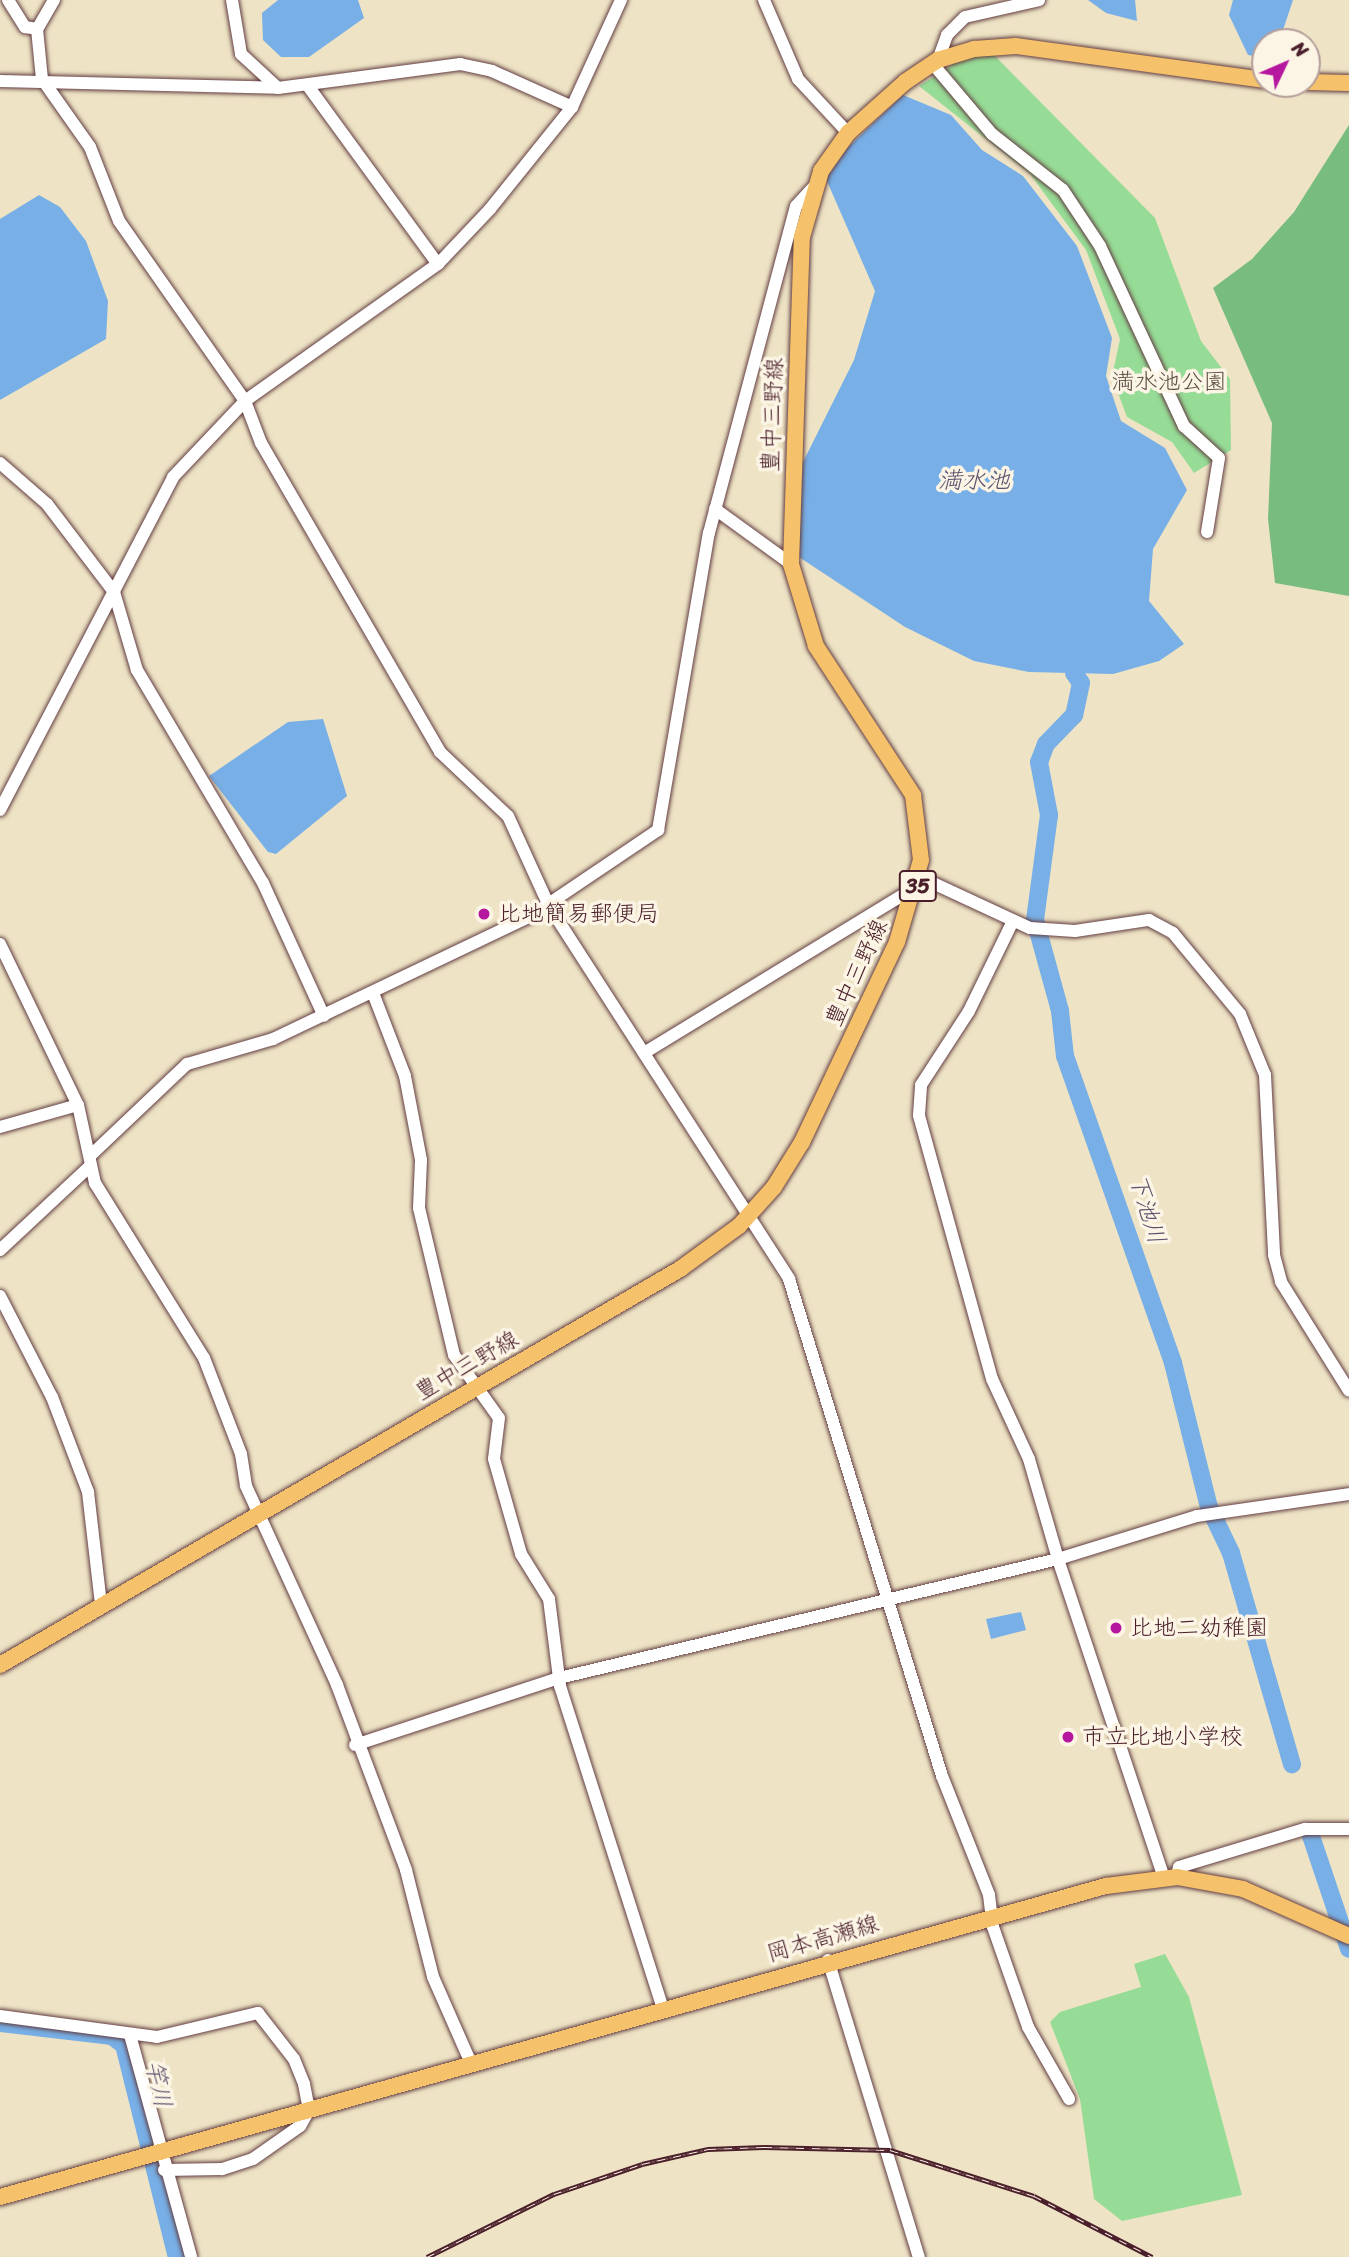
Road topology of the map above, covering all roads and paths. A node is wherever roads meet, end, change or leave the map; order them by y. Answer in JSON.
{"nodes":[{"id":1,"x":8,"y":0,"type":"edge"},
{"id":2,"x":54,"y":0,"type":"edge"},
{"id":3,"x":232,"y":0,"type":"edge"},
{"id":4,"x":621,"y":0,"type":"edge"},
{"id":5,"x":764,"y":0,"type":"edge"},
{"id":6,"x":1039,"y":0,"type":"edge"},
{"id":7,"x":37,"y":29,"type":"junction"},
{"id":8,"x":935,"y":62,"type":"junction"},
{"id":9,"x":1251,"y":78,"type":"edge"},
{"id":10,"x":42,"y":79,"type":"junction"},
{"id":11,"x":0,"y":81,"type":"edge"},
{"id":12,"x":1321,"y":82,"type":"edge"},
{"id":13,"x":1349,"y":83,"type":"edge"},
{"id":14,"x":308,"y":86,"type":"junction"},
{"id":15,"x":278,"y":88,"type":"junction"},
{"id":16,"x":572,"y":107,"type":"junction"},
{"id":17,"x":848,"y":133,"type":"junction"},
{"id":18,"x":813,"y":188,"type":"junction"},
{"id":19,"x":438,"y":264,"type":"junction"},
{"id":20,"x":245,"y":401,"type":"junction"},
{"id":21,"x":0,"y":463,"type":"edge"},
{"id":22,"x":715,"y":509,"type":"junction"},
{"id":23,"x":1207,"y":531,"type":"dead end"},
{"id":24,"x":791,"y":564,"type":"junction"},
{"id":25,"x":114,"y":592,"type":"junction"},
{"id":26,"x":0,"y":810,"type":"edge"},
{"id":27,"x":919,"y":881,"type":"junction"},
{"id":28,"x":549,"y":906,"type":"junction"},
{"id":29,"x":1012,"y":923,"type":"junction"},
{"id":30,"x":0,"y":944,"type":"edge"},
{"id":31,"x":373,"y":993,"type":"junction"},
{"id":32,"x":324,"y":1016,"type":"junction"},
{"id":33,"x":644,"y":1053,"type":"junction"},
{"id":34,"x":78,"y":1105,"type":"junction"},
{"id":35,"x":0,"y":1127,"type":"edge"},
{"id":36,"x":90,"y":1161,"type":"junction"},
{"id":37,"x":751,"y":1213,"type":"junction"},
{"id":38,"x":0,"y":1250,"type":"edge"},
{"id":39,"x":0,"y":1296,"type":"edge"},
{"id":40,"x":477,"y":1387,"type":"junction"},
{"id":41,"x":1349,"y":1391,"type":"edge"},
{"id":42,"x":1349,"y":1494,"type":"edge"},
{"id":43,"x":257,"y":1514,"type":"junction"},
{"id":44,"x":1058,"y":1559,"type":"junction"},
{"id":45,"x":887,"y":1599,"type":"junction"},
{"id":46,"x":101,"y":1605,"type":"junction"},
{"id":47,"x":0,"y":1665,"type":"edge"},
{"id":48,"x":559,"y":1678,"type":"junction"},
{"id":49,"x":355,"y":1745,"type":"junction"},
{"id":50,"x":1349,"y":1829,"type":"edge"},
{"id":51,"x":1170,"y":1878,"type":"junction"},
{"id":52,"x":993,"y":1913,"type":"junction"},
{"id":53,"x":1345,"y":1934,"type":"edge"},
{"id":54,"x":828,"y":1960,"type":"junction"},
{"id":55,"x":664,"y":2011,"type":"junction"},
{"id":56,"x":0,"y":2016,"type":"edge"},
{"id":57,"x":130,"y":2035,"type":"junction"},
{"id":58,"x":471,"y":2063,"type":"junction"},
{"id":59,"x":1069,"y":2099,"type":"dead end"},
{"id":60,"x":309,"y":2110,"type":"junction"},
{"id":61,"x":159,"y":2153,"type":"junction"},
{"id":62,"x":164,"y":2170,"type":"junction"},
{"id":63,"x":0,"y":2197,"type":"edge"},
{"id":64,"x":191,"y":2257,"type":"edge"},
{"id":65,"x":919,"y":2257,"type":"edge"}],
"edges":[{"from":1,"to":7,"type":"street"},
{"from":2,"to":7,"type":"street"},
{"from":3,"to":15,"type":"street"},
{"from":4,"to":16,"type":"street"},
{"from":5,"to":17,"type":"street"},
{"from":6,"to":8,"type":"street"},
{"from":7,"to":10,"type":"street"},
{"from":8,"to":9,"type":"main road","name":"豊中三野線","number":"35"},
{"from":8,"to":17,"type":"main road","name":"豊中三野線","number":"35"},
{"from":8,"to":23,"type":"street"},
{"from":10,"to":11,"type":"street"},
{"from":10,"to":15,"type":"street"},
{"from":10,"to":20,"type":"street"},
{"from":12,"to":13,"type":"main road"},
{"from":14,"to":15,"type":"street"},
{"from":14,"to":16,"type":"street"},
{"from":14,"to":19,"type":"street"},
{"from":16,"to":19,"type":"street"},
{"from":17,"to":18,"type":"main road","name":"豊中三野線","number":"35"},
{"from":18,"to":22,"type":"street"},
{"from":18,"to":24,"type":"main road","name":"豊中三野線","number":"35"},
{"from":19,"to":20,"type":"street"},
{"from":20,"to":25,"type":"street"},
{"from":20,"to":28,"type":"street"},
{"from":21,"to":25,"type":"street"},
{"from":22,"to":24,"type":"street"},
{"from":22,"to":28,"type":"street"},
{"from":24,"to":27,"type":"main road","name":"豊中三野線","number":"35"},
{"from":25,"to":26,"type":"street"},
{"from":25,"to":32,"type":"street"},
{"from":27,"to":29,"type":"street"},
{"from":27,"to":33,"type":"street"},
{"from":27,"to":37,"type":"main road","name":"豊中三野線","number":"35"},
{"from":28,"to":31,"type":"street"},
{"from":28,"to":33,"type":"street"},
{"from":29,"to":41,"type":"street"},
{"from":29,"to":44,"type":"street"},
{"from":30,"to":34,"type":"street"},
{"from":31,"to":32,"type":"street"},
{"from":31,"to":40,"type":"street"},
{"from":32,"to":36,"type":"street"},
{"from":33,"to":37,"type":"street"},
{"from":34,"to":35,"type":"street"},
{"from":34,"to":36,"type":"street"},
{"from":36,"to":38,"type":"street"},
{"from":36,"to":43,"type":"street"},
{"from":37,"to":40,"type":"main road","name":"豊中三野線","number":"35"},
{"from":37,"to":45,"type":"street"},
{"from":39,"to":46,"type":"street"},
{"from":40,"to":43,"type":"main road","name":"豊中三野線","number":"35"},
{"from":40,"to":48,"type":"street"},
{"from":42,"to":44,"type":"street"},
{"from":43,"to":46,"type":"main road","name":"豊中三野線","number":"35"},
{"from":43,"to":49,"type":"street"},
{"from":44,"to":45,"type":"street"},
{"from":44,"to":51,"type":"street"},
{"from":45,"to":48,"type":"street"},
{"from":45,"to":52,"type":"street"},
{"from":46,"to":47,"type":"main road","name":"豊中三野線","number":"35"},
{"from":48,"to":49,"type":"street"},
{"from":48,"to":55,"type":"street"},
{"from":49,"to":58,"type":"street"},
{"from":50,"to":51,"type":"street"},
{"from":51,"to":52,"type":"main road","name":"岡本高瀬線"},
{"from":51,"to":53,"type":"main road","name":"岡本高瀬線"},
{"from":52,"to":54,"type":"main road","name":"岡本高瀬線"},
{"from":52,"to":59,"type":"street"},
{"from":54,"to":55,"type":"main road","name":"岡本高瀬線"},
{"from":54,"to":65,"type":"street"},
{"from":55,"to":58,"type":"main road","name":"岡本高瀬線"},
{"from":56,"to":57,"type":"street"},
{"from":57,"to":60,"type":"street"},
{"from":57,"to":61,"type":"street"},
{"from":58,"to":60,"type":"main road","name":"岡本高瀬線"},
{"from":60,"to":61,"type":"main road","name":"岡本高瀬線"},
{"from":60,"to":62,"type":"street"},
{"from":61,"to":62,"type":"street"},
{"from":61,"to":63,"type":"main road","name":"岡本高瀬線"},
{"from":62,"to":64,"type":"street"}]}
